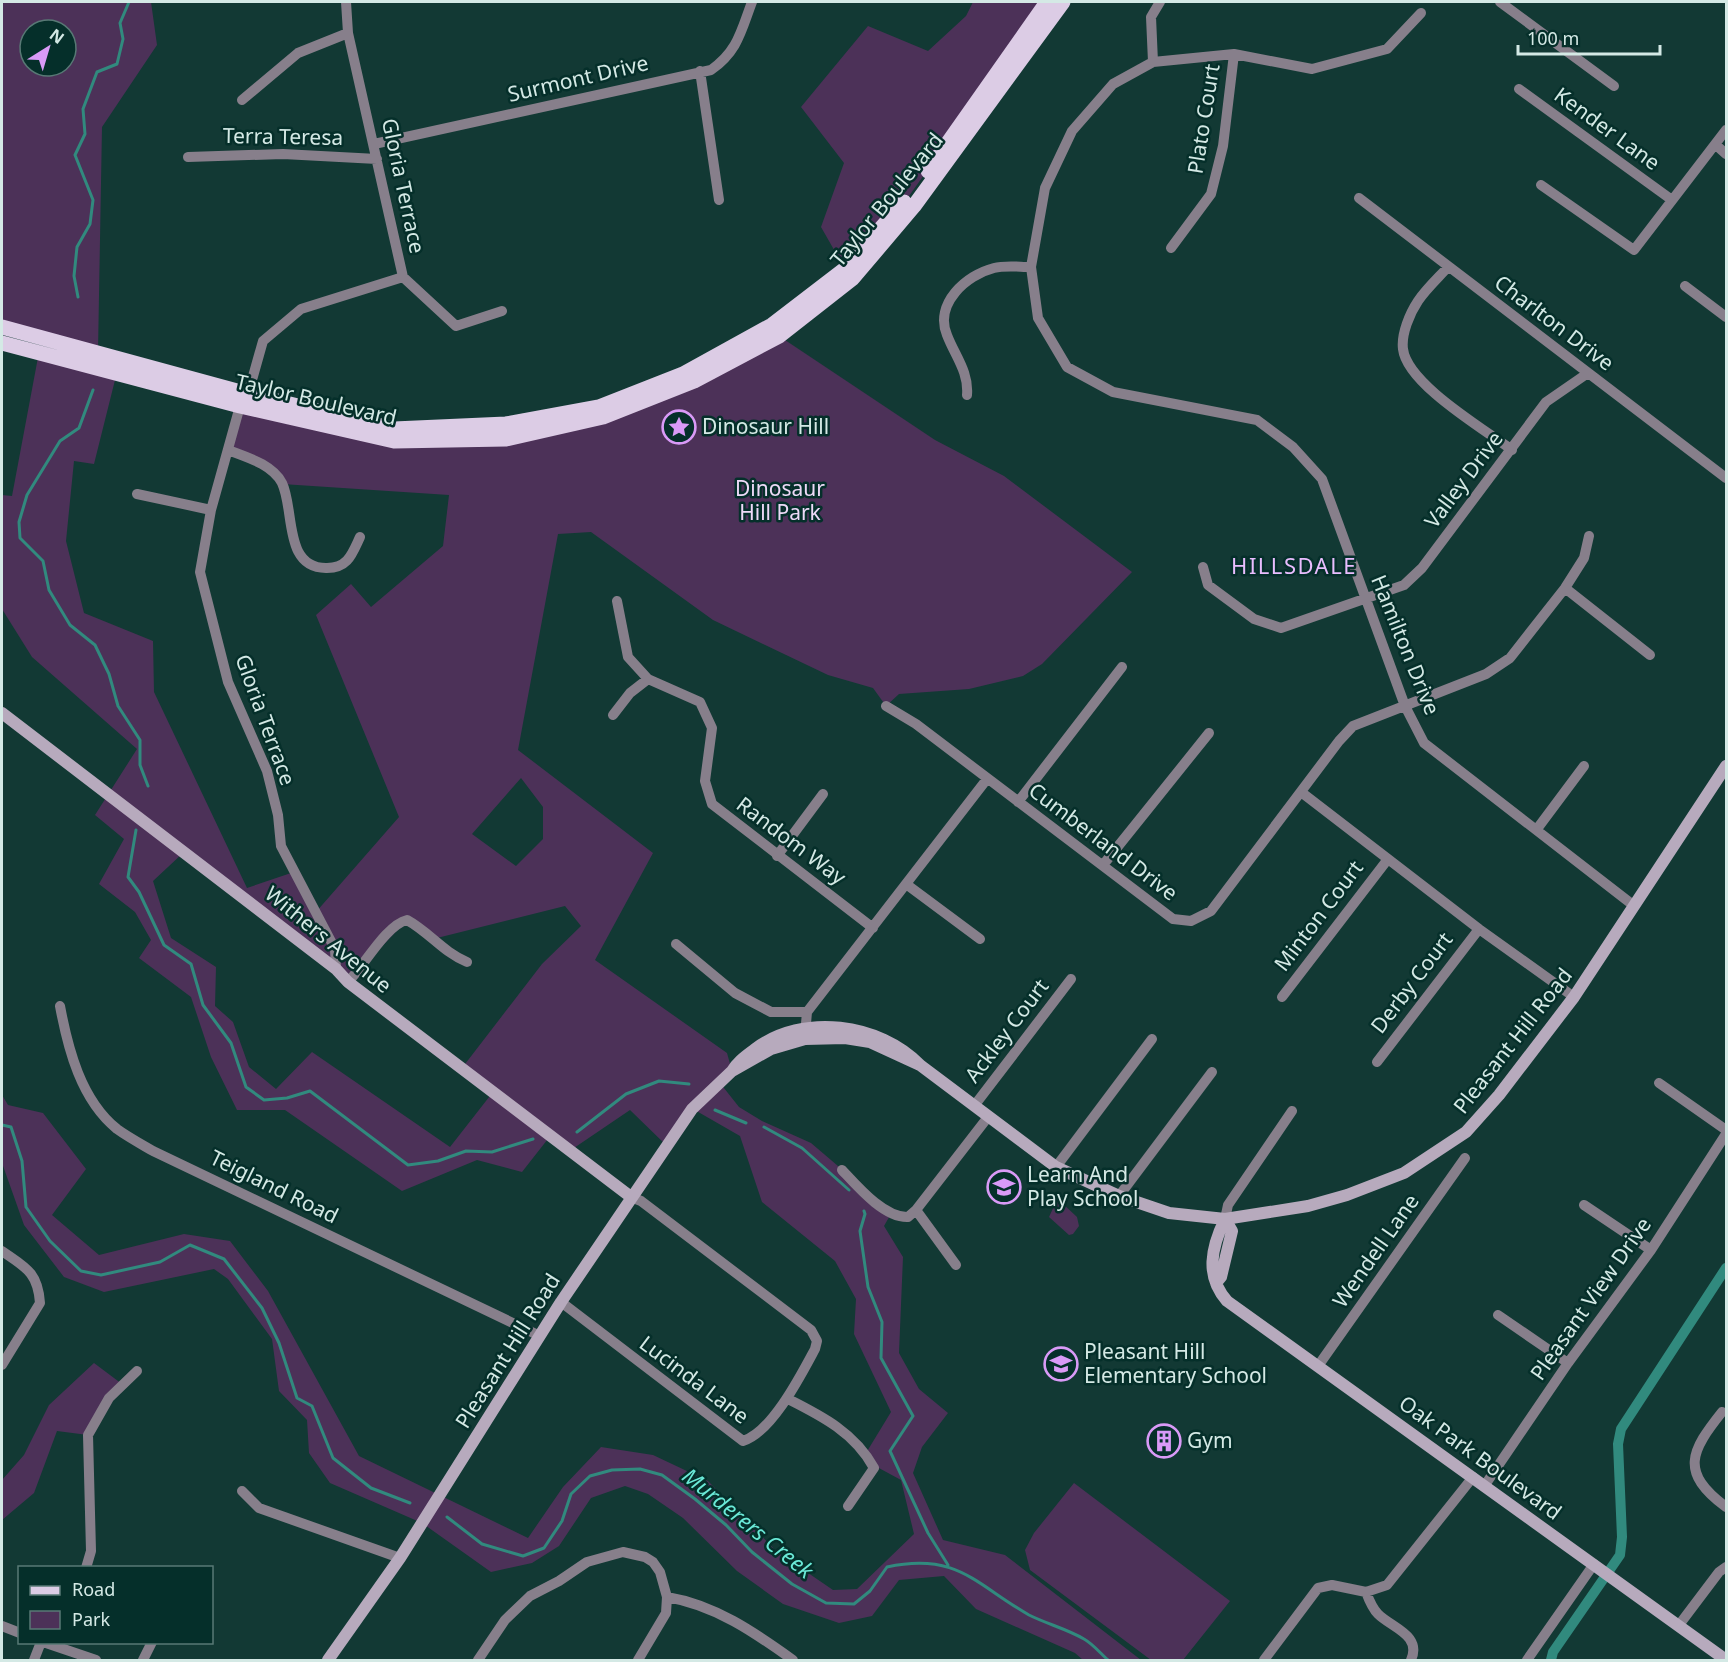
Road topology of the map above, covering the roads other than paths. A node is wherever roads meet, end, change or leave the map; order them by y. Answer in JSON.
{"nodes":[{"id":1,"x":346,"y":2,"type":"edge"},
{"id":2,"x":752,"y":2,"type":"edge"},
{"id":3,"x":1047,"y":2,"type":"edge"},
{"id":4,"x":1063,"y":2,"type":"edge"},
{"id":5,"x":1160,"y":2,"type":"edge"},
{"id":6,"x":1500,"y":2,"type":"edge"},
{"id":7,"x":1421,"y":13,"type":"dead end"},
{"id":8,"x":348,"y":33,"type":"junction"},
{"id":9,"x":1234,"y":54,"type":"junction"},
{"id":10,"x":1153,"y":62,"type":"junction"},
{"id":11,"x":700,"y":71,"type":"junction"},
{"id":12,"x":1614,"y":86,"type":"dead end"},
{"id":13,"x":1519,"y":89,"type":"dead end"},
{"id":14,"x":242,"y":99,"type":"dead end"},
{"id":15,"x":1726,"y":130,"type":"edge"},
{"id":16,"x":374,"y":144,"type":"junction"},
{"id":17,"x":1716,"y":145,"type":"junction"},
{"id":18,"x":1726,"y":154,"type":"edge"},
{"id":19,"x":188,"y":157,"type":"dead end"},
{"id":20,"x":377,"y":159,"type":"junction"},
{"id":21,"x":1541,"y":185,"type":"dead end"},
{"id":22,"x":1359,"y":198,"type":"dead end"},
{"id":23,"x":719,"y":200,"type":"dead end"},
{"id":24,"x":1672,"y":200,"type":"junction"},
{"id":25,"x":1171,"y":249,"type":"dead end"},
{"id":26,"x":1031,"y":267,"type":"junction"},
{"id":27,"x":1448,"y":267,"type":"junction"},
{"id":28,"x":403,"y":277,"type":"junction"},
{"id":29,"x":1685,"y":286,"type":"dead end"},
{"id":30,"x":502,"y":312,"type":"dead end"},
{"id":31,"x":1726,"y":316,"type":"edge"},
{"id":32,"x":2,"y":327,"type":"edge"},
{"id":33,"x":2,"y":343,"type":"edge"},
{"id":34,"x":1587,"y":373,"type":"junction"},
{"id":35,"x":967,"y":395,"type":"dead end"},
{"id":36,"x":244,"y":400,"type":"junction"},
{"id":37,"x":228,"y":450,"type":"junction"},
{"id":38,"x":1512,"y":450,"type":"junction"},
{"id":39,"x":1726,"y":478,"type":"edge"},
{"id":40,"x":137,"y":494,"type":"dead end"},
{"id":41,"x":211,"y":510,"type":"junction"},
{"id":42,"x":1589,"y":536,"type":"dead end"},
{"id":43,"x":360,"y":537,"type":"dead end"},
{"id":44,"x":1203,"y":567,"type":"dead end"},
{"id":45,"x":1566,"y":588,"type":"junction"},
{"id":46,"x":1365,"y":600,"type":"junction"},
{"id":47,"x":617,"y":601,"type":"dead end"},
{"id":48,"x":1650,"y":655,"type":"dead end"},
{"id":49,"x":1122,"y":667,"type":"dead end"},
{"id":50,"x":648,"y":679,"type":"junction"},
{"id":51,"x":886,"y":706,"type":"dead end"},
{"id":52,"x":1405,"y":706,"type":"junction"},
{"id":53,"x":2,"y":713,"type":"edge"},
{"id":54,"x":613,"y":715,"type":"dead end"},
{"id":55,"x":1209,"y":733,"type":"dead end"},
{"id":56,"x":1584,"y":766,"type":"dead end"},
{"id":57,"x":1725,"y":770,"type":"edge"},
{"id":58,"x":987,"y":778,"type":"junction"},
{"id":59,"x":1301,"y":792,"type":"junction"},
{"id":60,"x":823,"y":794,"type":"dead end"},
{"id":61,"x":1018,"y":802,"type":"junction"},
{"id":62,"x":1537,"y":830,"type":"junction"},
{"id":63,"x":777,"y":856,"type":"junction"},
{"id":64,"x":1388,"y":859,"type":"junction"},
{"id":65,"x":1103,"y":865,"type":"junction"},
{"id":66,"x":906,"y":884,"type":"junction"},
{"id":67,"x":1633,"y":905,"type":"junction"},
{"id":68,"x":873,"y":928,"type":"junction"},
{"id":69,"x":1479,"y":929,"type":"junction"},
{"id":70,"x":980,"y":939,"type":"dead end"},
{"id":71,"x":676,"y":944,"type":"dead end"},
{"id":72,"x":467,"y":962,"type":"dead end"},
{"id":73,"x":336,"y":969,"type":"junction"},
{"id":74,"x":1071,"y":979,"type":"dead end"},
{"id":75,"x":348,"y":982,"type":"junction"},
{"id":76,"x":1282,"y":997,"type":"dead end"},
{"id":77,"x":1574,"y":997,"type":"junction"},
{"id":78,"x":60,"y":1006,"type":"dead end"},
{"id":79,"x":807,"y":1012,"type":"junction"},
{"id":80,"x":805,"y":1033,"type":"junction"},
{"id":81,"x":1152,"y":1039,"type":"dead end"},
{"id":82,"x":1377,"y":1062,"type":"dead end"},
{"id":83,"x":1212,"y":1072,"type":"dead end"},
{"id":84,"x":1659,"y":1083,"type":"dead end"},
{"id":85,"x":974,"y":1106,"type":"junction"},
{"id":86,"x":1292,"y":1111,"type":"dead end"},
{"id":87,"x":988,"y":1117,"type":"junction"},
{"id":88,"x":1726,"y":1132,"type":"edge"},
{"id":89,"x":1465,"y":1158,"type":"dead end"},
{"id":90,"x":1056,"y":1167,"type":"junction"},
{"id":91,"x":842,"y":1170,"type":"dead end"},
{"id":92,"x":1119,"y":1196,"type":"junction"},
{"id":93,"x":631,"y":1197,"type":"junction"},
{"id":94,"x":1584,"y":1205,"type":"dead end"},
{"id":95,"x":916,"y":1210,"type":"junction"},
{"id":96,"x":1226,"y":1219,"type":"junction"},
{"id":97,"x":1651,"y":1250,"type":"junction"},
{"id":98,"x":2,"y":1251,"type":"edge"},
{"id":99,"x":956,"y":1265,"type":"dead end"},
{"id":100,"x":561,"y":1302,"type":"junction"},
{"id":101,"x":1498,"y":1315,"type":"dead end"},
{"id":102,"x":540,"y":1336,"type":"junction"},
{"id":103,"x":1568,"y":1363,"type":"junction"},
{"id":104,"x":2,"y":1365,"type":"edge"},
{"id":105,"x":1318,"y":1366,"type":"junction"},
{"id":106,"x":137,"y":1371,"type":"dead end"},
{"id":107,"x":788,"y":1399,"type":"junction"},
{"id":108,"x":1722,"y":1412,"type":"dead end"},
{"id":109,"x":1473,"y":1477,"type":"junction"},
{"id":110,"x":1485,"y":1485,"type":"junction"},
{"id":111,"x":242,"y":1491,"type":"dead end"},
{"id":112,"x":848,"y":1506,"type":"dead end"},
{"id":113,"x":1726,"y":1506,"type":"edge"},
{"id":114,"x":400,"y":1558,"type":"junction"},
{"id":115,"x":87,"y":1566,"type":"edge"},
{"id":116,"x":1598,"y":1567,"type":"junction"},
{"id":117,"x":1726,"y":1567,"type":"edge"},
{"id":118,"x":1366,"y":1592,"type":"junction"},
{"id":119,"x":667,"y":1597,"type":"junction"},
{"id":120,"x":1679,"y":1624,"type":"junction"},
{"id":121,"x":2,"y":1626,"type":"edge"},
{"id":122,"x":18,"y":1632,"type":"edge"},
{"id":123,"x":41,"y":1644,"type":"edge"},
{"id":124,"x":48,"y":1644,"type":"edge"},
{"id":125,"x":151,"y":1644,"type":"edge"},
{"id":126,"x":34,"y":1660,"type":"edge"},
{"id":127,"x":96,"y":1660,"type":"edge"},
{"id":128,"x":143,"y":1660,"type":"edge"},
{"id":129,"x":328,"y":1660,"type":"edge"},
{"id":130,"x":478,"y":1660,"type":"edge"},
{"id":131,"x":638,"y":1660,"type":"edge"},
{"id":132,"x":793,"y":1660,"type":"edge"},
{"id":133,"x":1264,"y":1660,"type":"edge"},
{"id":134,"x":1412,"y":1660,"type":"edge"},
{"id":135,"x":1527,"y":1660,"type":"edge"},
{"id":136,"x":1726,"y":1660,"type":"edge"}],
"edges":[{"from":1,"to":8,"type":"street","name":"Gloria Terrace"},
{"from":2,"to":11,"type":"street","name":"Surmont Drive"},
{"from":3,"to":36,"type":"main road","name":"Taylor Boulevard"},
{"from":4,"to":36,"type":"main road","name":"Taylor Boulevard"},
{"from":5,"to":10,"type":"street"},
{"from":6,"to":12,"type":"street"},
{"from":7,"to":9,"type":"street","name":"Hamilton Drive"},
{"from":8,"to":14,"type":"street"},
{"from":8,"to":16,"type":"street","name":"Gloria Terrace"},
{"from":9,"to":10,"type":"street","name":"Hamilton Drive"},
{"from":9,"to":25,"type":"street","name":"Plato Court"},
{"from":10,"to":26,"type":"street","name":"Hamilton Drive"},
{"from":11,"to":16,"type":"street","name":"Surmont Drive"},
{"from":11,"to":23,"type":"street"},
{"from":13,"to":24,"type":"street","name":"Kender Lane"},
{"from":15,"to":17,"type":"street"},
{"from":16,"to":20,"type":"street","name":"Gloria Terrace"},
{"from":17,"to":18,"type":"street"},
{"from":17,"to":24,"type":"street"},
{"from":19,"to":20,"type":"street","name":"Terra Teresa"},
{"from":20,"to":28,"type":"street","name":"Gloria Terrace"},
{"from":21,"to":24,"type":"street"},
{"from":22,"to":27,"type":"street","name":"Charlton Drive"},
{"from":26,"to":35,"type":"street"},
{"from":26,"to":46,"type":"street","name":"Hamilton Drive"},
{"from":27,"to":34,"type":"street","name":"Charlton Drive"},
{"from":27,"to":38,"type":"street"},
{"from":28,"to":30,"type":"street"},
{"from":28,"to":36,"type":"street","name":"Gloria Terrace"},
{"from":29,"to":31,"type":"street"},
{"from":32,"to":36,"type":"main road","name":"Taylor Boulevard"},
{"from":33,"to":36,"type":"main road","name":"Taylor Boulevard"},
{"from":34,"to":38,"type":"street","name":"Valley Drive"},
{"from":34,"to":39,"type":"street","name":"Charlton Drive"},
{"from":36,"to":37,"type":"street","name":"Gloria Terrace"},
{"from":37,"to":41,"type":"street","name":"Gloria Terrace"},
{"from":37,"to":43,"type":"street"},
{"from":38,"to":46,"type":"street","name":"Valley Drive"},
{"from":40,"to":41,"type":"street"},
{"from":41,"to":73,"type":"street","name":"Gloria Terrace"},
{"from":42,"to":45,"type":"street","name":"Cumberland Drive"},
{"from":44,"to":46,"type":"street","name":"Valley Drive"},
{"from":45,"to":48,"type":"street"},
{"from":45,"to":52,"type":"street","name":"Cumberland Drive"},
{"from":46,"to":52,"type":"street","name":"Hamilton Drive"},
{"from":47,"to":50,"type":"street","name":"Random Way"},
{"from":49,"to":61,"type":"street"},
{"from":50,"to":54,"type":"street"},
{"from":50,"to":63,"type":"street","name":"Random Way"},
{"from":51,"to":58,"type":"street","name":"Cumberland Drive"},
{"from":52,"to":59,"type":"street","name":"Cumberland Drive"},
{"from":52,"to":62,"type":"street","name":"Hamilton Drive"},
{"from":53,"to":73,"type":"street","name":"Withers Avenue"},
{"from":55,"to":65,"type":"street"},
{"from":56,"to":62,"type":"street"},
{"from":57,"to":67,"type":"street","name":"Pleasant Hill Road"},
{"from":58,"to":61,"type":"street","name":"Cumberland Drive"},
{"from":58,"to":66,"type":"street"},
{"from":59,"to":64,"type":"street"},
{"from":59,"to":65,"type":"street","name":"Cumberland Drive"},
{"from":60,"to":63,"type":"street"},
{"from":61,"to":65,"type":"street","name":"Cumberland Drive"},
{"from":62,"to":67,"type":"street","name":"Hamilton Drive"},
{"from":63,"to":68,"type":"street","name":"Random Way"},
{"from":64,"to":69,"type":"street"},
{"from":64,"to":76,"type":"street","name":"Minton Court"},
{"from":66,"to":68,"type":"street"},
{"from":66,"to":70,"type":"street"},
{"from":67,"to":77,"type":"street","name":"Pleasant Hill Road"},
{"from":68,"to":79,"type":"street"},
{"from":69,"to":77,"type":"street"},
{"from":69,"to":82,"type":"street","name":"Derby Court"},
{"from":71,"to":79,"type":"street"},
{"from":72,"to":75,"type":"street"},
{"from":73,"to":75,"type":"street","name":"Withers Avenue"},
{"from":74,"to":85,"type":"street","name":"Ackley Court"},
{"from":75,"to":93,"type":"street","name":"Withers Avenue"},
{"from":77,"to":96,"type":"street","name":"Pleasant Hill Road"},
{"from":78,"to":102,"type":"street","name":"Teigland Road"},
{"from":79,"to":80,"type":"street"},
{"from":80,"to":85,"type":"street","name":"Pleasant Hill Road"},
{"from":80,"to":93,"type":"street","name":"Pleasant Hill Road"},
{"from":81,"to":90,"type":"street"},
{"from":83,"to":92,"type":"street"},
{"from":84,"to":88,"type":"street"},
{"from":85,"to":87,"type":"street","name":"Pleasant Hill Road"},
{"from":86,"to":96,"type":"street"},
{"from":87,"to":90,"type":"street","name":"Pleasant Hill Road"},
{"from":87,"to":95,"type":"street"},
{"from":88,"to":97,"type":"street","name":"Pleasant View Drive"},
{"from":89,"to":105,"type":"street","name":"Wendell Lane"},
{"from":90,"to":92,"type":"street","name":"Pleasant Hill Road"},
{"from":91,"to":95,"type":"street"},
{"from":92,"to":96,"type":"street","name":"Pleasant Hill Road"},
{"from":93,"to":100,"type":"street","name":"Pleasant Hill Road"},
{"from":93,"to":107,"type":"street","name":"Lucinda Lane"},
{"from":94,"to":97,"type":"street"},
{"from":95,"to":99,"type":"street"},
{"from":96,"to":105,"type":"street","name":"Oak Park Boulevard"},
{"from":97,"to":103,"type":"street","name":"Pleasant View Drive"},
{"from":98,"to":104,"type":"street"},
{"from":100,"to":102,"type":"street","name":"Pleasant Hill Road"},
{"from":100,"to":107,"type":"street","name":"Lucinda Lane"},
{"from":101,"to":103,"type":"street"},
{"from":102,"to":114,"type":"street","name":"Pleasant Hill Road"},
{"from":103,"to":110,"type":"street","name":"Pleasant View Drive"},
{"from":105,"to":109,"type":"street","name":"Oak Park Boulevard"},
{"from":106,"to":115,"type":"street"},
{"from":107,"to":112,"type":"street"},
{"from":108,"to":113,"type":"street"},
{"from":109,"to":110,"type":"street","name":"Oak Park Boulevard"},
{"from":109,"to":118,"type":"street"},
{"from":110,"to":116,"type":"street","name":"Oak Park Boulevard"},
{"from":111,"to":114,"type":"street"},
{"from":114,"to":129,"type":"street","name":"Pleasant Hill Road"},
{"from":116,"to":120,"type":"street","name":"Oak Park Boulevard"},
{"from":116,"to":135,"type":"street"},
{"from":117,"to":120,"type":"street"},
{"from":118,"to":133,"type":"street"},
{"from":118,"to":134,"type":"street"},
{"from":119,"to":130,"type":"street"},
{"from":119,"to":131,"type":"street"},
{"from":119,"to":132,"type":"street"},
{"from":120,"to":136,"type":"street","name":"Oak Park Boulevard"},
{"from":121,"to":122,"type":"street"},
{"from":123,"to":126,"type":"street"},
{"from":124,"to":127,"type":"street"},
{"from":125,"to":128,"type":"street"}]}
